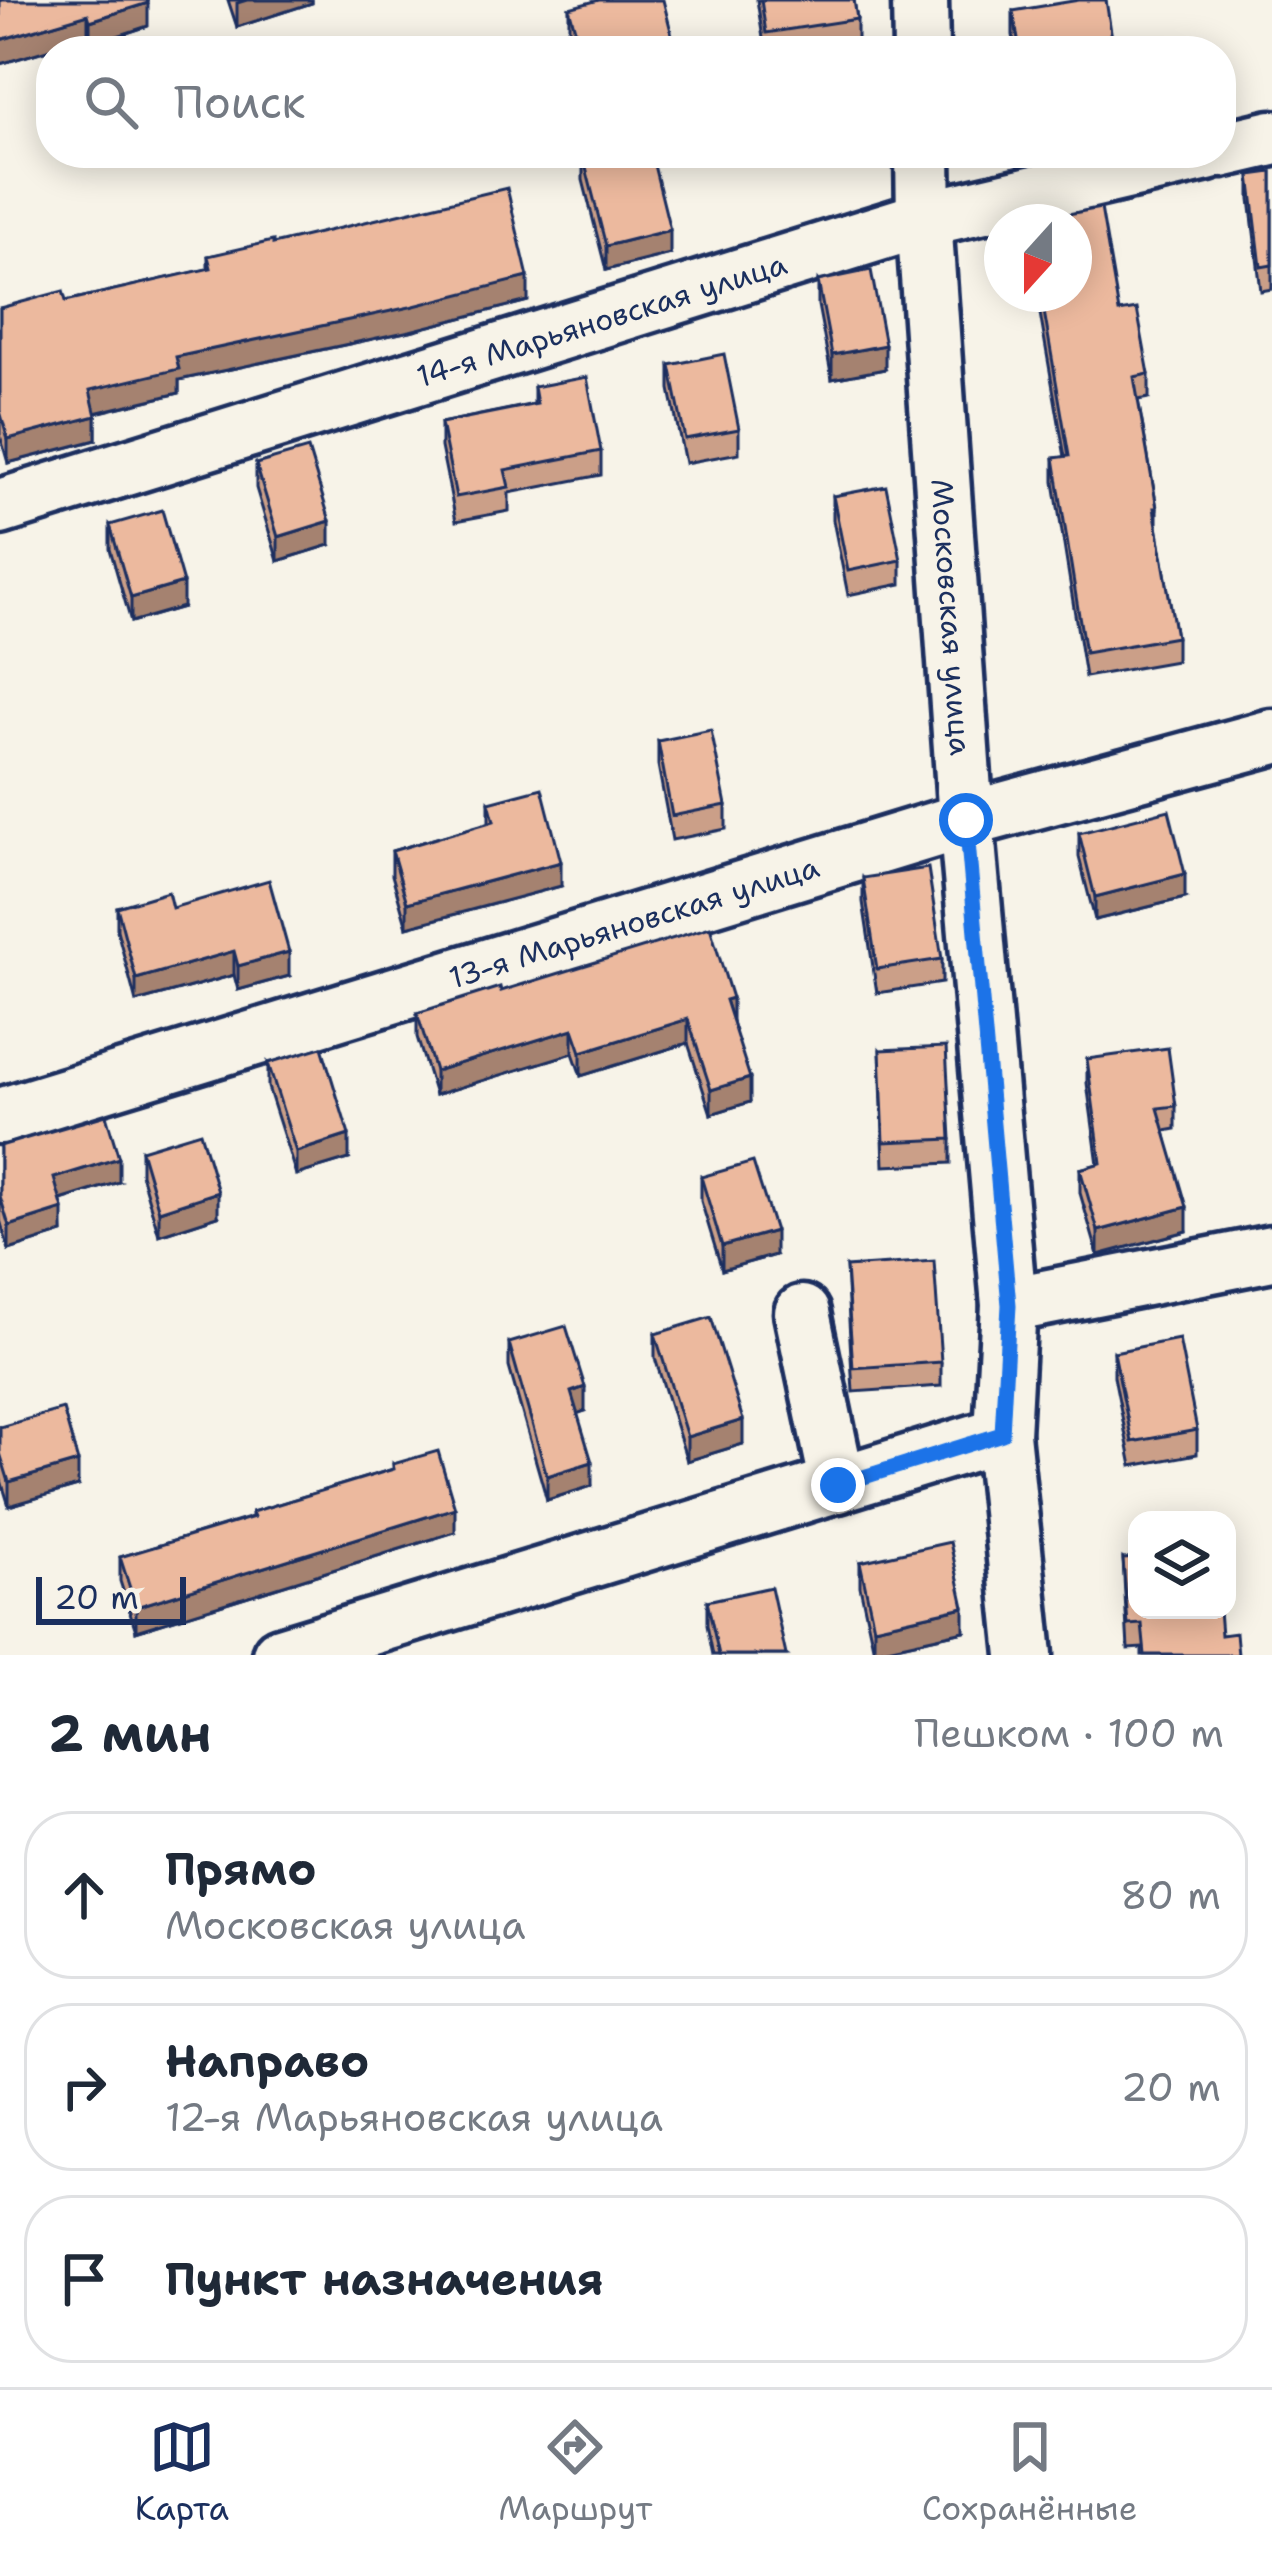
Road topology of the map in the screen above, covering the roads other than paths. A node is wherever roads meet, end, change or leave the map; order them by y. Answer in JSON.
{"nodes":[{"id":1,"x":920,"y":0,"type":"edge"},
{"id":2,"x":921,"y":36,"type":"edge"},
{"id":3,"x":1272,"y":138,"type":"edge"},
{"id":4,"x":1236,"y":146,"type":"edge"},
{"id":5,"x":923,"y":168,"type":"edge"},
{"id":6,"x":1143,"y":168,"type":"edge"},
{"id":7,"x":924,"y":219,"type":"junction"},
{"id":8,"x":0,"y":507,"type":"edge"},
{"id":9,"x":1272,"y":737,"type":"edge"},
{"id":10,"x":966,"y":820,"type":"junction"},
{"id":11,"x":0,"y":1117,"type":"edge"},
{"id":12,"x":1272,"y":1253,"type":"edge"},
{"id":13,"x":1009,"y":1305,"type":"junction"},
{"id":14,"x":802,"y":1313,"type":"dead end"},
{"id":15,"x":1002,"y":1434,"type":"junction"},
{"id":16,"x":838,"y":1485,"type":"junction"},
{"id":17,"x":280,"y":1655,"type":"edge"},
{"id":18,"x":1025,"y":1655,"type":"edge"}],
"edges":[{"from":1,"to":2,"type":"street"},
{"from":3,"to":4,"type":"street"},
{"from":5,"to":7,"type":"street","name":"Московская улица"},
{"from":6,"to":7,"type":"street","name":"14-я Марьяновская улица"},
{"from":7,"to":8,"type":"street","name":"14-я Марьяновская улица"},
{"from":7,"to":10,"type":"street","name":"Московская улица"},
{"from":9,"to":10,"type":"street","name":"13-я Марьяновская улица"},
{"from":10,"to":11,"type":"street","name":"13-я Марьяновская улица"},
{"from":10,"to":13,"type":"street","name":"Московская улица"},
{"from":12,"to":13,"type":"street"},
{"from":13,"to":15,"type":"street","name":"Московская улица"},
{"from":14,"to":16,"type":"street"},
{"from":15,"to":16,"type":"street"},
{"from":15,"to":18,"type":"street","name":"Московская улица"},
{"from":16,"to":17,"type":"street"}]}
